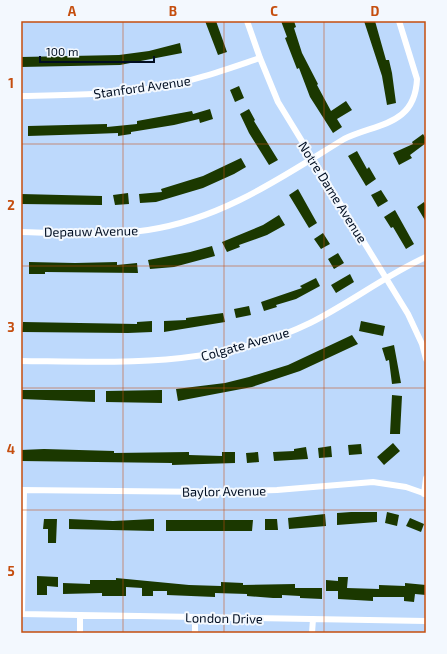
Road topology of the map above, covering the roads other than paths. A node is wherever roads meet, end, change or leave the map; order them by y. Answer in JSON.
{"nodes":[{"id":1,"x":247,"y":21,"type":"edge"},
{"id":2,"x":399,"y":21,"type":"edge"},
{"id":3,"x":260,"y":58,"type":"junction"},
{"id":4,"x":21,"y":96,"type":"edge"},
{"id":5,"x":312,"y":158,"type":"junction"},
{"id":6,"x":21,"y":232,"type":"edge"},
{"id":7,"x":426,"y":257,"type":"edge"},
{"id":8,"x":387,"y":279,"type":"junction"},
{"id":9,"x":426,"y":359,"type":"edge"},
{"id":10,"x":21,"y":361,"type":"edge"},
{"id":11,"x":426,"y":478,"type":"edge"},
{"id":12,"x":23,"y":490,"type":"edge"},
{"id":13,"x":425,"y":494,"type":"edge"},
{"id":14,"x":22,"y":614,"type":"edge"},
{"id":15,"x":80,"y":615,"type":"junction"},
{"id":16,"x":195,"y":617,"type":"junction"},
{"id":17,"x":313,"y":619,"type":"junction"},
{"id":18,"x":426,"y":620,"type":"edge"},
{"id":19,"x":80,"y":633,"type":"edge"},
{"id":20,"x":195,"y":633,"type":"edge"},
{"id":21,"x":312,"y":633,"type":"edge"}],
"edges":[{"from":1,"to":3,"type":"street","name":"Notre Dame Avenue"},
{"from":2,"to":5,"type":"street","name":"Depauw Avenue"},
{"from":3,"to":4,"type":"street","name":"Stanford Avenue"},
{"from":3,"to":5,"type":"street","name":"Notre Dame Avenue"},
{"from":5,"to":6,"type":"street","name":"Depauw Avenue"},
{"from":5,"to":8,"type":"street","name":"Notre Dame Avenue"},
{"from":7,"to":8,"type":"street","name":"Colgate Avenue"},
{"from":8,"to":9,"type":"street","name":"Notre Dame Avenue"},
{"from":8,"to":10,"type":"street","name":"Colgate Avenue"},
{"from":11,"to":13,"type":"street"},
{"from":12,"to":13,"type":"street","name":"Baylor Avenue"},
{"from":12,"to":14,"type":"street","name":"London Drive"},
{"from":14,"to":15,"type":"street","name":"London Drive"},
{"from":15,"to":16,"type":"street","name":"London Drive"},
{"from":15,"to":19,"type":"street"},
{"from":16,"to":17,"type":"street","name":"London Drive"},
{"from":16,"to":20,"type":"street"},
{"from":17,"to":18,"type":"street","name":"London Drive"},
{"from":17,"to":21,"type":"street"}]}
